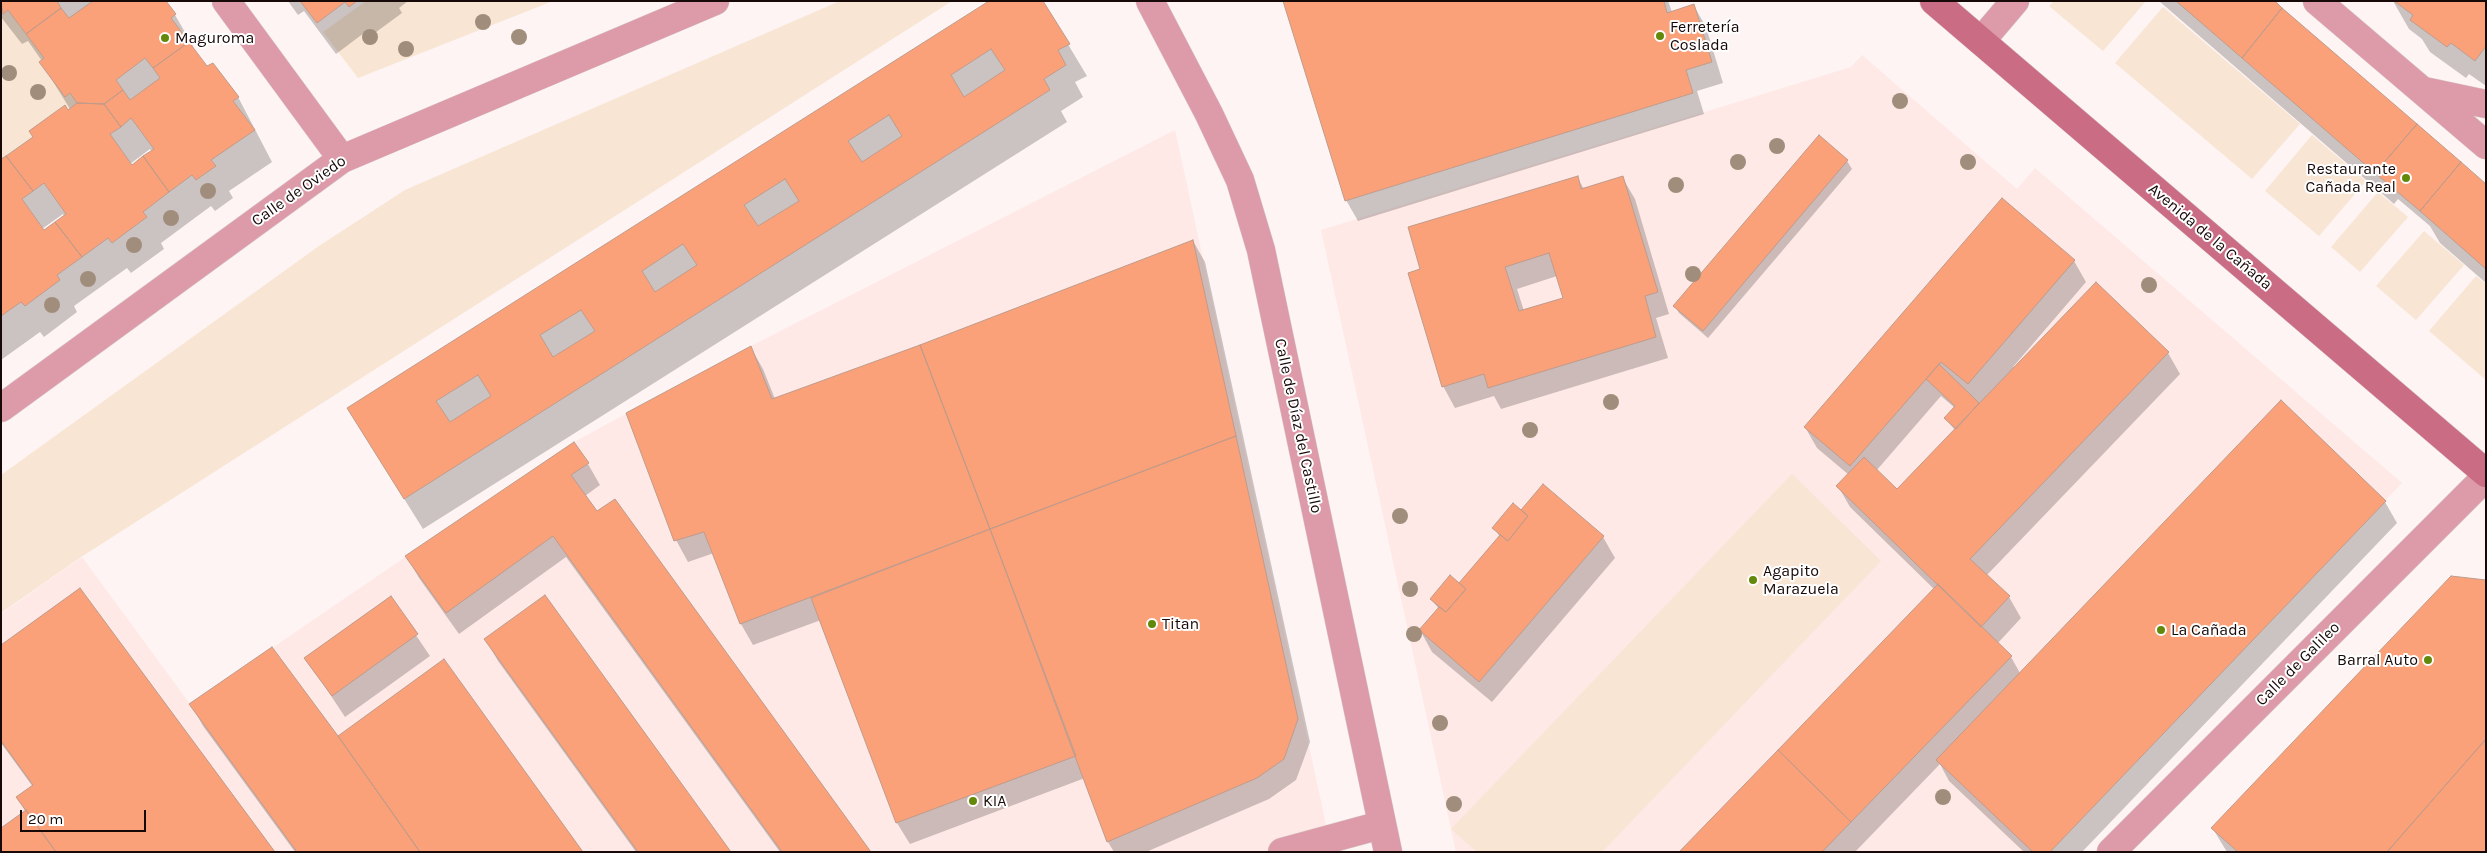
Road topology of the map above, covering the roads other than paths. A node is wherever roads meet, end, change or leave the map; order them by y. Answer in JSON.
{"nodes":[{"id":1,"x":226,"y":1,"type":"edge"},
{"id":2,"x":715,"y":1,"type":"edge"},
{"id":3,"x":1934,"y":1,"type":"edge"},
{"id":4,"x":2015,"y":1,"type":"edge"},
{"id":5,"x":2317,"y":1,"type":"edge"},
{"id":6,"x":1152,"y":5,"type":"edge"},
{"id":7,"x":1981,"y":41,"type":"junction"},
{"id":8,"x":2421,"y":90,"type":"junction"},
{"id":9,"x":2486,"y":104,"type":"edge"},
{"id":10,"x":2486,"y":146,"type":"edge"},
{"id":11,"x":342,"y":158,"type":"junction"},
{"id":12,"x":1,"y":408,"type":"edge"},
{"id":13,"x":2486,"y":475,"type":"edge"},
{"id":14,"x":1381,"y":825,"type":"junction"},
{"id":15,"x":1282,"y":852,"type":"edge"},
{"id":16,"x":1388,"y":852,"type":"edge"},
{"id":17,"x":2111,"y":852,"type":"edge"}],
"edges":[{"from":1,"to":11,"type":"street"},
{"from":2,"to":11,"type":"street","name":"Calle de Oviedo"},
{"from":3,"to":7,"type":"street","name":"Avenida de la Cañada"},
{"from":4,"to":7,"type":"street"},
{"from":5,"to":8,"type":"street"},
{"from":6,"to":14,"type":"street","name":"Calle de Díaz del Castillo"},
{"from":7,"to":13,"type":"street","name":"Avenida de la Cañada"},
{"from":8,"to":9,"type":"street"},
{"from":8,"to":10,"type":"street"},
{"from":11,"to":12,"type":"street","name":"Calle de Oviedo"},
{"from":13,"to":17,"type":"street","name":"Calle de Galileo"},
{"from":14,"to":15,"type":"street"},
{"from":14,"to":16,"type":"street","name":"Calle de Díaz del Castillo"}]}
